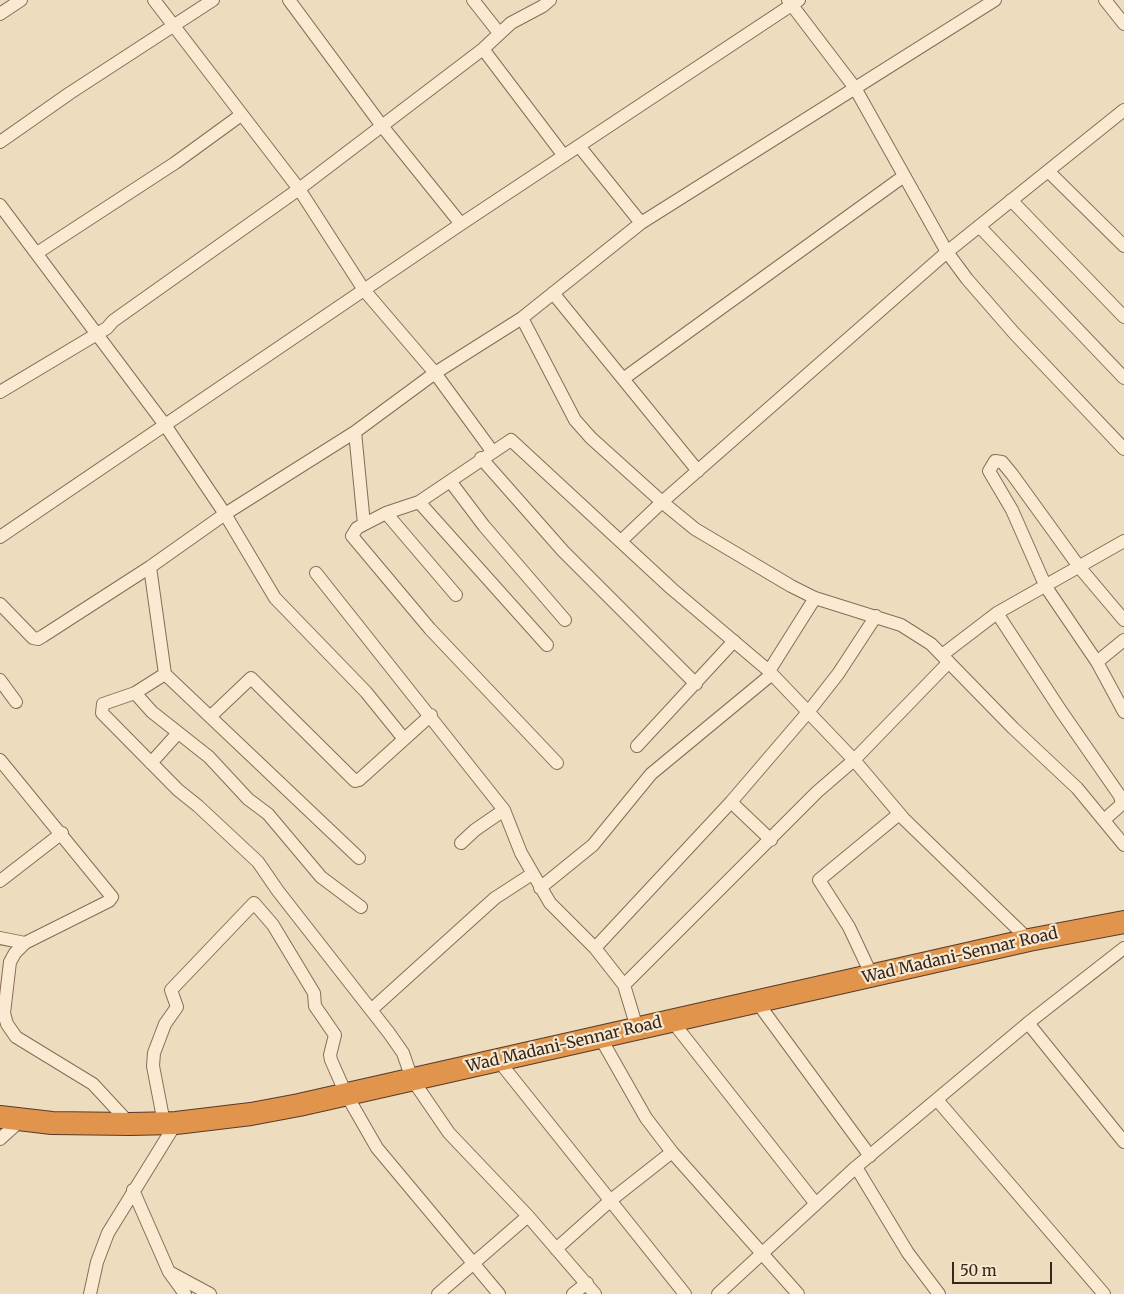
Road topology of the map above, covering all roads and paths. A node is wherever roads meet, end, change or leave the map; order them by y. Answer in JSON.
{"nodes":[{"id":1,"x":21,"y":0,"type":"edge"},
{"id":2,"x":154,"y":0,"type":"edge"},
{"id":3,"x":214,"y":0,"type":"edge"},
{"id":4,"x":289,"y":0,"type":"edge"},
{"id":5,"x":473,"y":0,"type":"edge"},
{"id":6,"x":550,"y":0,"type":"edge"},
{"id":7,"x":995,"y":0,"type":"edge"},
{"id":8,"x":1105,"y":0,"type":"edge"},
{"id":9,"x":793,"y":2,"type":"edge"},
{"id":10,"x":0,"y":14,"type":"edge"},
{"id":11,"x":1124,"y":24,"type":"edge"},
{"id":12,"x":172,"y":26,"type":"junction"},
{"id":13,"x":499,"y":34,"type":"junction"},
{"id":14,"x":483,"y":49,"type":"junction"},
{"id":15,"x":855,"y":88,"type":"junction"},
{"id":16,"x":1124,"y":110,"type":"edge"},
{"id":17,"x":241,"y":115,"type":"junction"},
{"id":18,"x":382,"y":126,"type":"junction"},
{"id":19,"x":0,"y":142,"type":"edge"},
{"id":20,"x":580,"y":146,"type":"junction"},
{"id":21,"x":564,"y":156,"type":"junction"},
{"id":22,"x":1048,"y":171,"type":"junction"},
{"id":23,"x":904,"y":176,"type":"junction"},
{"id":24,"x":298,"y":189,"type":"junction"},
{"id":25,"x":1011,"y":200,"type":"junction"},
{"id":26,"x":0,"y":205,"type":"edge"},
{"id":27,"x":641,"y":223,"type":"junction"},
{"id":28,"x":461,"y":224,"type":"junction"},
{"id":29,"x":979,"y":226,"type":"junction"},
{"id":30,"x":1124,"y":246,"type":"edge"},
{"id":31,"x":947,"y":252,"type":"junction"},
{"id":32,"x":37,"y":253,"type":"junction"},
{"id":33,"x":364,"y":290,"type":"junction"},
{"id":34,"x":553,"y":293,"type":"junction"},
{"id":35,"x":1124,"y":317,"type":"edge"},
{"id":36,"x":522,"y":318,"type":"junction"},
{"id":37,"x":98,"y":334,"type":"junction"},
{"id":38,"x":435,"y":373,"type":"junction"},
{"id":39,"x":1124,"y":378,"type":"edge"},
{"id":40,"x":623,"y":379,"type":"junction"},
{"id":41,"x":0,"y":392,"type":"edge"},
{"id":42,"x":165,"y":425,"type":"junction"},
{"id":43,"x":355,"y":432,"type":"junction"},
{"id":44,"x":1124,"y":449,"type":"edge"},
{"id":45,"x":487,"y":454,"type":"junction"},
{"id":46,"x":698,"y":471,"type":"junction"},
{"id":47,"x":450,"y":481,"type":"junction"},
{"id":48,"x":419,"y":502,"type":"junction"},
{"id":49,"x":662,"y":502,"type":"junction"},
{"id":50,"x":386,"y":513,"type":"junction"},
{"id":51,"x":225,"y":514,"type":"junction"},
{"id":52,"x":364,"y":524,"type":"junction"},
{"id":53,"x":0,"y":537,"type":"edge"},
{"id":54,"x":621,"y":541,"type":"junction"},
{"id":55,"x":1124,"y":541,"type":"edge"},
{"id":56,"x":150,"y":567,"type":"junction"},
{"id":57,"x":1080,"y":568,"type":"junction"},
{"id":58,"x":316,"y":573,"type":"dead end"},
{"id":59,"x":1046,"y":587,"type":"junction"},
{"id":60,"x":456,"y":595,"type":"dead end"},
{"id":61,"x":814,"y":598,"type":"junction"},
{"id":62,"x":0,"y":604,"type":"edge"},
{"id":63,"x":997,"y":613,"type":"junction"},
{"id":64,"x":876,"y":616,"type":"junction"},
{"id":65,"x":565,"y":620,"type":"dead end"},
{"id":66,"x":1124,"y":620,"type":"edge"},
{"id":67,"x":1124,"y":640,"type":"edge"},
{"id":68,"x":734,"y":641,"type":"junction"},
{"id":69,"x":547,"y":645,"type":"dead end"},
{"id":70,"x":946,"y":658,"type":"junction"},
{"id":71,"x":1097,"y":662,"type":"junction"},
{"id":72,"x":771,"y":673,"type":"junction"},
{"id":73,"x":165,"y":674,"type":"junction"},
{"id":74,"x":0,"y":680,"type":"edge"},
{"id":75,"x":696,"y":684,"type":"junction"},
{"id":76,"x":135,"y":692,"type":"junction"},
{"id":77,"x":16,"y":702,"type":"dead end"},
{"id":78,"x":809,"y":711,"type":"junction"},
{"id":79,"x":1124,"y":712,"type":"edge"},
{"id":80,"x":211,"y":716,"type":"junction"},
{"id":81,"x":431,"y":716,"type":"junction"},
{"id":82,"x":178,"y":733,"type":"junction"},
{"id":83,"x":404,"y":739,"type":"junction"},
{"id":84,"x":637,"y":746,"type":"dead end"},
{"id":85,"x":0,"y":760,"type":"edge"},
{"id":86,"x":854,"y":760,"type":"junction"},
{"id":87,"x":151,"y":763,"type":"junction"},
{"id":88,"x":556,"y":763,"type":"dead end"},
{"id":89,"x":731,"y":802,"type":"junction"},
{"id":90,"x":504,"y":810,"type":"junction"},
{"id":91,"x":899,"y":814,"type":"junction"},
{"id":92,"x":1104,"y":820,"type":"junction"},
{"id":93,"x":62,"y":833,"type":"junction"},
{"id":94,"x":771,"y":840,"type":"junction"},
{"id":95,"x":462,"y":843,"type":"dead end"},
{"id":96,"x":1124,"y":845,"type":"edge"},
{"id":97,"x":359,"y":858,"type":"dead end"},
{"id":98,"x":532,"y":874,"type":"junction"},
{"id":99,"x":0,"y":881,"type":"edge"},
{"id":100,"x":540,"y":888,"type":"junction"},
{"id":101,"x":361,"y":906,"type":"dead end"},
{"id":102,"x":1124,"y":922,"type":"edge"},
{"id":103,"x":0,"y":938,"type":"edge"},
{"id":104,"x":1029,"y":940,"type":"junction"},
{"id":105,"x":25,"y":943,"type":"junction"},
{"id":106,"x":595,"y":948,"type":"junction"},
{"id":107,"x":1124,"y":948,"type":"edge"},
{"id":108,"x":872,"y":976,"type":"junction"},
{"id":109,"x":624,"y":986,"type":"junction"},
{"id":110,"x":758,"y":1002,"type":"junction"},
{"id":111,"x":371,"y":1010,"type":"junction"},
{"id":112,"x":672,"y":1020,"type":"junction"},
{"id":113,"x":1028,"y":1023,"type":"junction"},
{"id":114,"x":637,"y":1028,"type":"junction"},
{"id":115,"x":600,"y":1037,"type":"junction"},
{"id":116,"x":498,"y":1060,"type":"junction"},
{"id":117,"x":412,"y":1079,"type":"junction"},
{"id":118,"x":346,"y":1094,"type":"junction"},
{"id":119,"x":938,"y":1101,"type":"junction"},
{"id":120,"x":10,"y":1118,"type":"edge"},
{"id":121,"x":170,"y":1123,"type":"junction"},
{"id":122,"x":130,"y":1124,"type":"junction"},
{"id":123,"x":0,"y":1139,"type":"edge"},
{"id":124,"x":1124,"y":1142,"type":"edge"},
{"id":125,"x":672,"y":1152,"type":"junction"},
{"id":126,"x":870,"y":1156,"type":"junction"},
{"id":127,"x":856,"y":1168,"type":"junction"},
{"id":128,"x":133,"y":1190,"type":"junction"},
{"id":129,"x":611,"y":1200,"type":"junction"},
{"id":130,"x":816,"y":1204,"type":"junction"},
{"id":131,"x":528,"y":1216,"type":"junction"},
{"id":132,"x":556,"y":1249,"type":"junction"},
{"id":133,"x":761,"y":1254,"type":"junction"},
{"id":134,"x":475,"y":1264,"type":"junction"},
{"id":135,"x":169,"y":1272,"type":"junction"},
{"id":136,"x":587,"y":1283,"type":"junction"},
{"id":137,"x":90,"y":1294,"type":"edge"},
{"id":138,"x":185,"y":1294,"type":"edge"},
{"id":139,"x":210,"y":1294,"type":"edge"},
{"id":140,"x":438,"y":1294,"type":"edge"},
{"id":141,"x":499,"y":1294,"type":"edge"},
{"id":142,"x":573,"y":1294,"type":"edge"},
{"id":143,"x":595,"y":1294,"type":"edge"},
{"id":144,"x":685,"y":1294,"type":"edge"},
{"id":145,"x":718,"y":1294,"type":"edge"},
{"id":146,"x":798,"y":1294,"type":"edge"},
{"id":147,"x":939,"y":1294,"type":"edge"},
{"id":148,"x":1104,"y":1294,"type":"edge"}],
"edges":[{"from":1,"to":10,"type":"street"},
{"from":2,"to":12,"type":"street"},
{"from":3,"to":12,"type":"street"},
{"from":4,"to":18,"type":"street"},
{"from":5,"to":13,"type":"street"},
{"from":6,"to":13,"type":"street"},
{"from":7,"to":15,"type":"street"},
{"from":8,"to":11,"type":"street"},
{"from":9,"to":15,"type":"street"},
{"from":9,"to":20,"type":"street"},
{"from":12,"to":17,"type":"street"},
{"from":12,"to":19,"type":"street"},
{"from":13,"to":14,"type":"street"},
{"from":14,"to":18,"type":"street"},
{"from":14,"to":21,"type":"street"},
{"from":15,"to":23,"type":"street"},
{"from":15,"to":27,"type":"street"},
{"from":16,"to":22,"type":"street"},
{"from":17,"to":24,"type":"street"},
{"from":17,"to":32,"type":"street"},
{"from":18,"to":24,"type":"street"},
{"from":18,"to":28,"type":"street"},
{"from":20,"to":21,"type":"street"},
{"from":20,"to":27,"type":"street"},
{"from":21,"to":28,"type":"street"},
{"from":22,"to":25,"type":"street"},
{"from":22,"to":30,"type":"street"},
{"from":23,"to":31,"type":"street"},
{"from":23,"to":40,"type":"street"},
{"from":24,"to":33,"type":"street"},
{"from":24,"to":37,"type":"street"},
{"from":25,"to":29,"type":"street"},
{"from":25,"to":35,"type":"street"},
{"from":26,"to":32,"type":"street"},
{"from":27,"to":34,"type":"street"},
{"from":28,"to":33,"type":"street"},
{"from":29,"to":31,"type":"street"},
{"from":29,"to":39,"type":"street"},
{"from":31,"to":44,"type":"street"},
{"from":31,"to":46,"type":"street"},
{"from":32,"to":37,"type":"street"},
{"from":33,"to":38,"type":"street"},
{"from":33,"to":42,"type":"street"},
{"from":34,"to":36,"type":"street"},
{"from":34,"to":40,"type":"street"},
{"from":36,"to":38,"type":"street"},
{"from":36,"to":49,"type":"street"},
{"from":37,"to":41,"type":"street"},
{"from":37,"to":42,"type":"street"},
{"from":38,"to":43,"type":"street"},
{"from":38,"to":45,"type":"street"},
{"from":40,"to":46,"type":"street"},
{"from":42,"to":51,"type":"street"},
{"from":42,"to":53,"type":"street"},
{"from":43,"to":51,"type":"street"},
{"from":43,"to":52,"type":"street"},
{"from":45,"to":47,"type":"street"},
{"from":45,"to":54,"type":"street"},
{"from":45,"to":75,"type":"street"},
{"from":46,"to":49,"type":"street"},
{"from":47,"to":48,"type":"street"},
{"from":47,"to":65,"type":"street"},
{"from":48,"to":50,"type":"street"},
{"from":48,"to":69,"type":"street"},
{"from":49,"to":54,"type":"street"},
{"from":49,"to":61,"type":"street"},
{"from":50,"to":52,"type":"street"},
{"from":50,"to":60,"type":"street"},
{"from":51,"to":56,"type":"street"},
{"from":51,"to":83,"type":"street"},
{"from":52,"to":88,"type":"street"},
{"from":54,"to":68,"type":"street"},
{"from":55,"to":57,"type":"street"},
{"from":56,"to":62,"type":"street"},
{"from":56,"to":73,"type":"street"},
{"from":57,"to":59,"type":"street"},
{"from":57,"to":59,"type":"street"},
{"from":57,"to":66,"type":"street"},
{"from":58,"to":81,"type":"street"},
{"from":59,"to":63,"type":"street"},
{"from":59,"to":71,"type":"street"},
{"from":61,"to":64,"type":"street"},
{"from":61,"to":72,"type":"street"},
{"from":63,"to":70,"type":"street"},
{"from":63,"to":92,"type":"street"},
{"from":64,"to":70,"type":"street"},
{"from":64,"to":78,"type":"street"},
{"from":67,"to":71,"type":"street"},
{"from":68,"to":72,"type":"street"},
{"from":68,"to":75,"type":"street"},
{"from":70,"to":86,"type":"street"},
{"from":70,"to":92,"type":"street"},
{"from":71,"to":79,"type":"street"},
{"from":72,"to":78,"type":"street"},
{"from":72,"to":100,"type":"street"},
{"from":73,"to":76,"type":"street"},
{"from":73,"to":80,"type":"street"},
{"from":74,"to":77,"type":"street"},
{"from":75,"to":84,"type":"street"},
{"from":76,"to":82,"type":"street"},
{"from":76,"to":87,"type":"street"},
{"from":78,"to":86,"type":"street"},
{"from":78,"to":89,"type":"street"},
{"from":80,"to":83,"type":"street"},
{"from":80,"to":97,"type":"street"},
{"from":81,"to":83,"type":"street"},
{"from":81,"to":90,"type":"street"},
{"from":82,"to":87,"type":"street"},
{"from":82,"to":101,"type":"street"},
{"from":85,"to":93,"type":"street"},
{"from":86,"to":91,"type":"street"},
{"from":86,"to":94,"type":"street"},
{"from":87,"to":111,"type":"street"},
{"from":89,"to":94,"type":"street"},
{"from":89,"to":106,"type":"street"},
{"from":90,"to":95,"type":"street"},
{"from":90,"to":98,"type":"street"},
{"from":91,"to":104,"type":"street"},
{"from":91,"to":108,"type":"street"},
{"from":92,"to":96,"type":"street"},
{"from":93,"to":99,"type":"street"},
{"from":93,"to":105,"type":"street"},
{"from":94,"to":109,"type":"street"},
{"from":98,"to":100,"type":"street"},
{"from":98,"to":111,"type":"street"},
{"from":100,"to":106,"type":"street"},
{"from":102,"to":104,"type":"highway","name":"Wad Madani-Sennar Road"},
{"from":103,"to":105,"type":"street"},
{"from":104,"to":108,"type":"highway","name":"Wad Madani-Sennar Road"},
{"from":105,"to":122,"type":"street"},
{"from":106,"to":109,"type":"street"},
{"from":107,"to":113,"type":"street"},
{"from":108,"to":110,"type":"highway","name":"Wad Madani-Sennar Road"},
{"from":109,"to":114,"type":"street"},
{"from":110,"to":112,"type":"highway","name":"Wad Madani-Sennar Road"},
{"from":110,"to":126,"type":"street"},
{"from":111,"to":117,"type":"street"},
{"from":112,"to":114,"type":"highway","name":"Wad Madani-Sennar Road"},
{"from":112,"to":130,"type":"street"},
{"from":113,"to":119,"type":"street"},
{"from":113,"to":124,"type":"street"},
{"from":114,"to":115,"type":"highway","name":"Wad Madani-Sennar Road"},
{"from":115,"to":116,"type":"highway","name":"Wad Madani-Sennar Road"},
{"from":115,"to":125,"type":"street"},
{"from":116,"to":117,"type":"highway","name":"Wad Madani-Sennar Road"},
{"from":116,"to":129,"type":"street"},
{"from":117,"to":118,"type":"highway","name":"Wad Madani-Sennar Road"},
{"from":117,"to":131,"type":"street"},
{"from":118,"to":121,"type":"highway","name":"Wad Madani-Sennar Road"},
{"from":118,"to":121,"type":"street"},
{"from":118,"to":134,"type":"street"},
{"from":119,"to":126,"type":"street"},
{"from":119,"to":148,"type":"street"},
{"from":120,"to":122,"type":"highway","name":"Wad Madani-Sennar Road"},
{"from":120,"to":123,"type":"street"},
{"from":121,"to":122,"type":"highway","name":"Wad Madani-Sennar Road"},
{"from":121,"to":128,"type":"street"},
{"from":125,"to":129,"type":"street"},
{"from":125,"to":133,"type":"street"},
{"from":126,"to":127,"type":"street"},
{"from":127,"to":130,"type":"street"},
{"from":127,"to":147,"type":"street"},
{"from":128,"to":135,"type":"street"},
{"from":128,"to":137,"type":"street"},
{"from":129,"to":132,"type":"street"},
{"from":129,"to":144,"type":"street"},
{"from":130,"to":133,"type":"street"},
{"from":131,"to":132,"type":"street"},
{"from":131,"to":134,"type":"street"},
{"from":132,"to":136,"type":"street"},
{"from":133,"to":145,"type":"street"},
{"from":133,"to":146,"type":"street"},
{"from":134,"to":140,"type":"street"},
{"from":134,"to":141,"type":"street"},
{"from":135,"to":138,"type":"street"},
{"from":135,"to":139,"type":"street"},
{"from":136,"to":142,"type":"street"},
{"from":136,"to":143,"type":"street"}]}
